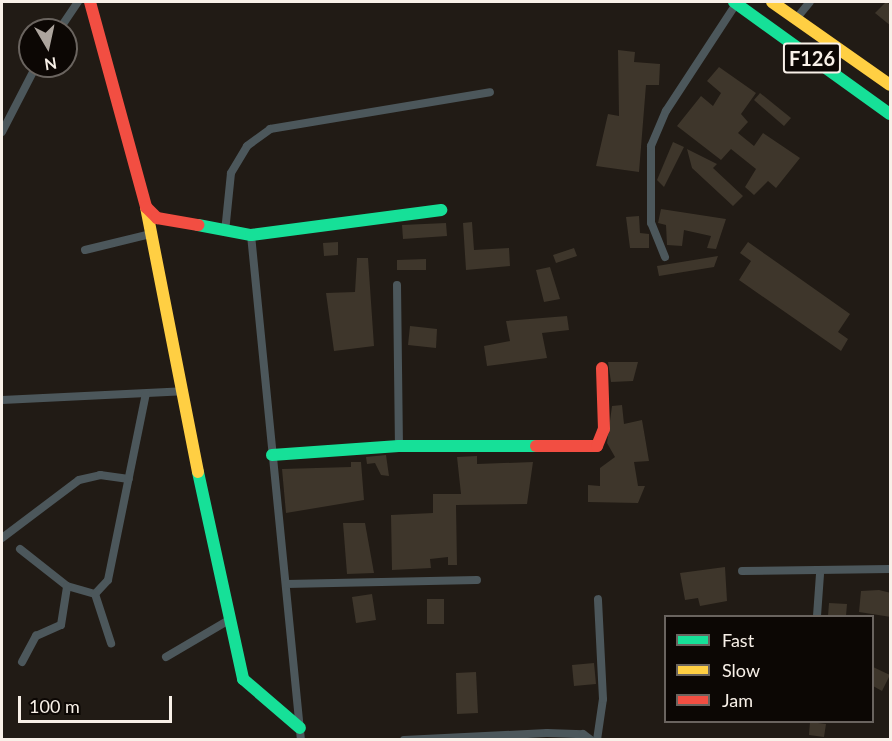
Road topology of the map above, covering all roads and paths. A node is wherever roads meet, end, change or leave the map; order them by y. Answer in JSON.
{"nodes":[{"id":1,"x":78,"y":2,"type":"edge"},
{"id":2,"x":90,"y":2,"type":"edge"},
{"id":3,"x":772,"y":2,"type":"edge"},
{"id":4,"x":810,"y":2,"type":"edge"},
{"id":5,"x":735,"y":3,"type":"edge"},
{"id":6,"x":67,"y":18,"type":"edge"},
{"id":7,"x":796,"y":19,"type":"junction"},
{"id":8,"x":30,"y":78,"type":"edge"},
{"id":9,"x":891,"y":86,"type":"edge"},
{"id":10,"x":490,"y":93,"type":"dead end"},
{"id":11,"x":891,"y":114,"type":"edge"},
{"id":12,"x":2,"y":132,"type":"edge"},
{"id":13,"x":146,"y":207,"type":"junction"},
{"id":14,"x":441,"y":210,"type":"dead end"},
{"id":15,"x":225,"y":232,"type":"junction"},
{"id":16,"x":150,"y":234,"type":"junction"},
{"id":17,"x":251,"y":235,"type":"junction"},
{"id":18,"x":85,"y":250,"type":"dead end"},
{"id":19,"x":665,"y":257,"type":"dead end"},
{"id":20,"x":397,"y":285,"type":"dead end"},
{"id":21,"x":602,"y":368,"type":"dead end"},
{"id":22,"x":183,"y":391,"type":"junction"},
{"id":23,"x":146,"y":394,"type":"junction"},
{"id":24,"x":2,"y":400,"type":"edge"},
{"id":25,"x":399,"y":446,"type":"junction"},
{"id":26,"x":272,"y":455,"type":"junction"},
{"id":27,"x":129,"y":479,"type":"junction"},
{"id":28,"x":2,"y":538,"type":"edge"},
{"id":29,"x":20,"y":549,"type":"dead end"},
{"id":30,"x":891,"y":569,"type":"edge"},
{"id":31,"x":741,"y":571,"type":"dead end"},
{"id":32,"x":820,"y":574,"type":"junction"},
{"id":33,"x":477,"y":580,"type":"dead end"},
{"id":34,"x":286,"y":584,"type":"junction"},
{"id":35,"x":67,"y":586,"type":"junction"},
{"id":36,"x":95,"y":594,"type":"junction"},
{"id":37,"x":598,"y":599,"type":"dead end"},
{"id":38,"x":817,"y":615,"type":"edge"},
{"id":39,"x":229,"y":620,"type":"junction"},
{"id":40,"x":111,"y":643,"type":"dead end"},
{"id":41,"x":166,"y":657,"type":"dead end"},
{"id":42,"x":22,"y":662,"type":"dead end"},
{"id":43,"x":300,"y":734,"type":"edge"},
{"id":44,"x":546,"y":736,"type":"edge"},
{"id":45,"x":443,"y":738,"type":"edge"},
{"id":46,"x":404,"y":740,"type":"edge"},
{"id":47,"x":591,"y":740,"type":"edge"},
{"id":48,"x":597,"y":740,"type":"edge"}],
"edges":[{"from":1,"to":6,"type":"street"},
{"from":2,"to":13,"type":"street"},
{"from":3,"to":7,"type":"street","number":"F126"},
{"from":4,"to":7,"type":"street"},
{"from":5,"to":11,"type":"street","number":"F126"},
{"from":5,"to":19,"type":"street"},
{"from":7,"to":9,"type":"street","number":"F126"},
{"from":8,"to":12,"type":"street"},
{"from":10,"to":15,"type":"street"},
{"from":13,"to":15,"type":"street"},
{"from":13,"to":16,"type":"street"},
{"from":14,"to":17,"type":"street"},
{"from":15,"to":17,"type":"street"},
{"from":16,"to":18,"type":"street"},
{"from":16,"to":22,"type":"street"},
{"from":17,"to":26,"type":"street"},
{"from":20,"to":25,"type":"street"},
{"from":21,"to":25,"type":"street"},
{"from":22,"to":23,"type":"street"},
{"from":22,"to":39,"type":"street"},
{"from":23,"to":24,"type":"street"},
{"from":23,"to":27,"type":"street"},
{"from":25,"to":26,"type":"street"},
{"from":26,"to":34,"type":"street"},
{"from":27,"to":28,"type":"street"},
{"from":27,"to":36,"type":"street"},
{"from":29,"to":35,"type":"street"},
{"from":30,"to":32,"type":"street"},
{"from":31,"to":32,"type":"street"},
{"from":32,"to":38,"type":"street"},
{"from":33,"to":34,"type":"street"},
{"from":34,"to":43,"type":"street"},
{"from":35,"to":36,"type":"street"},
{"from":35,"to":42,"type":"street"},
{"from":36,"to":40,"type":"street"},
{"from":37,"to":48,"type":"street"},
{"from":39,"to":41,"type":"street"},
{"from":39,"to":43,"type":"street"},
{"from":44,"to":45,"type":"street"},
{"from":44,"to":47,"type":"street"},
{"from":45,"to":46,"type":"street"}]}
